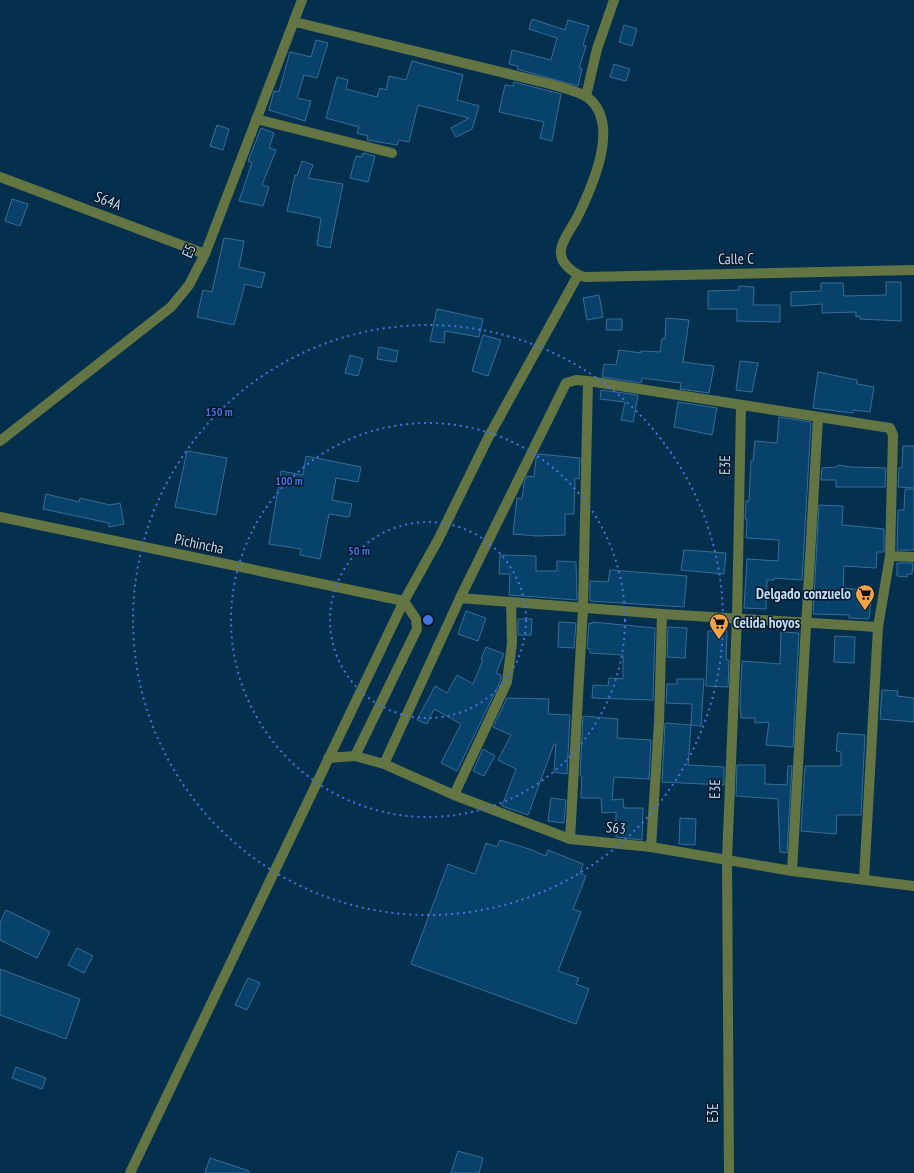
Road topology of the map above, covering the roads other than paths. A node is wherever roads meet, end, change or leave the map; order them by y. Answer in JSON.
{"nodes":[{"id":1,"x":302,"y":0,"type":"edge"},
{"id":2,"x":614,"y":0,"type":"edge"},
{"id":3,"x":295,"y":22,"type":"junction"},
{"id":4,"x":586,"y":96,"type":"junction"},
{"id":5,"x":256,"y":119,"type":"junction"},
{"id":6,"x":392,"y":154,"type":"dead end"},
{"id":7,"x":0,"y":177,"type":"edge"},
{"id":8,"x":205,"y":254,"type":"junction"},
{"id":9,"x":914,"y":270,"type":"edge"},
{"id":10,"x":578,"y":275,"type":"junction"},
{"id":11,"x":588,"y":381,"type":"junction"},
{"id":12,"x":741,"y":406,"type":"junction"},
{"id":13,"x":818,"y":417,"type":"junction"},
{"id":14,"x":0,"y":442,"type":"edge"},
{"id":15,"x":0,"y":516,"type":"edge"},
{"id":16,"x":890,"y":556,"type":"junction"},
{"id":17,"x":914,"y":557,"type":"edge"},
{"id":18,"x":460,"y":598,"type":"junction"},
{"id":19,"x":404,"y":601,"type":"junction"},
{"id":20,"x":511,"y":603,"type":"junction"},
{"id":21,"x":583,"y":608,"type":"junction"},
{"id":22,"x":662,"y":614,"type":"junction"},
{"id":23,"x":737,"y":618,"type":"junction"},
{"id":24,"x":806,"y":622,"type":"junction"},
{"id":25,"x":878,"y":627,"type":"junction"},
{"id":26,"x":356,"y":756,"type":"junction"},
{"id":27,"x":328,"y":758,"type":"junction"},
{"id":28,"x":384,"y":764,"type":"junction"},
{"id":29,"x":454,"y":795,"type":"junction"},
{"id":30,"x":570,"y":839,"type":"junction"},
{"id":31,"x":651,"y":847,"type":"junction"},
{"id":32,"x":727,"y":858,"type":"junction"},
{"id":33,"x":792,"y":871,"type":"junction"},
{"id":34,"x":864,"y":880,"type":"junction"},
{"id":35,"x":914,"y":886,"type":"edge"},
{"id":36,"x":130,"y":1173,"type":"edge"},
{"id":37,"x":729,"y":1173,"type":"edge"}],
"edges":[{"from":1,"to":3,"type":"street","name":"E5"},
{"from":2,"to":4,"type":"street"},
{"from":3,"to":4,"type":"street"},
{"from":3,"to":5,"type":"street","name":"E5"},
{"from":4,"to":10,"type":"street"},
{"from":5,"to":6,"type":"street"},
{"from":5,"to":8,"type":"street","name":"E5"},
{"from":7,"to":8,"type":"street","name":"S64A"},
{"from":8,"to":14,"type":"street","name":"E5"},
{"from":9,"to":10,"type":"street","name":"Calle C"},
{"from":10,"to":19,"type":"street"},
{"from":11,"to":12,"type":"street"},
{"from":11,"to":18,"type":"street"},
{"from":11,"to":21,"type":"street"},
{"from":12,"to":13,"type":"street"},
{"from":12,"to":23,"type":"street","name":"E3E"},
{"from":13,"to":16,"type":"street"},
{"from":13,"to":24,"type":"street"},
{"from":15,"to":19,"type":"street","name":"Pichincha"},
{"from":16,"to":17,"type":"street"},
{"from":16,"to":25,"type":"street"},
{"from":18,"to":20,"type":"street"},
{"from":18,"to":28,"type":"street"},
{"from":19,"to":26,"type":"street"},
{"from":19,"to":27,"type":"street"},
{"from":20,"to":21,"type":"street"},
{"from":20,"to":29,"type":"street"},
{"from":21,"to":22,"type":"street"},
{"from":21,"to":30,"type":"street"},
{"from":22,"to":23,"type":"street"},
{"from":22,"to":31,"type":"street"},
{"from":23,"to":24,"type":"street"},
{"from":23,"to":32,"type":"street","name":"E3E"},
{"from":24,"to":25,"type":"street"},
{"from":24,"to":33,"type":"street"},
{"from":25,"to":34,"type":"street"},
{"from":26,"to":27,"type":"street","name":"S63"},
{"from":26,"to":28,"type":"street","name":"S63"},
{"from":27,"to":36,"type":"street"},
{"from":28,"to":29,"type":"street","name":"S63"},
{"from":29,"to":30,"type":"street","name":"S63"},
{"from":30,"to":31,"type":"street","name":"S63"},
{"from":31,"to":32,"type":"street","name":"S63"},
{"from":32,"to":33,"type":"street","name":"S63"},
{"from":32,"to":37,"type":"street","name":"E3E"},
{"from":33,"to":34,"type":"street","name":"S63"},
{"from":34,"to":35,"type":"street","name":"S63"}]}
